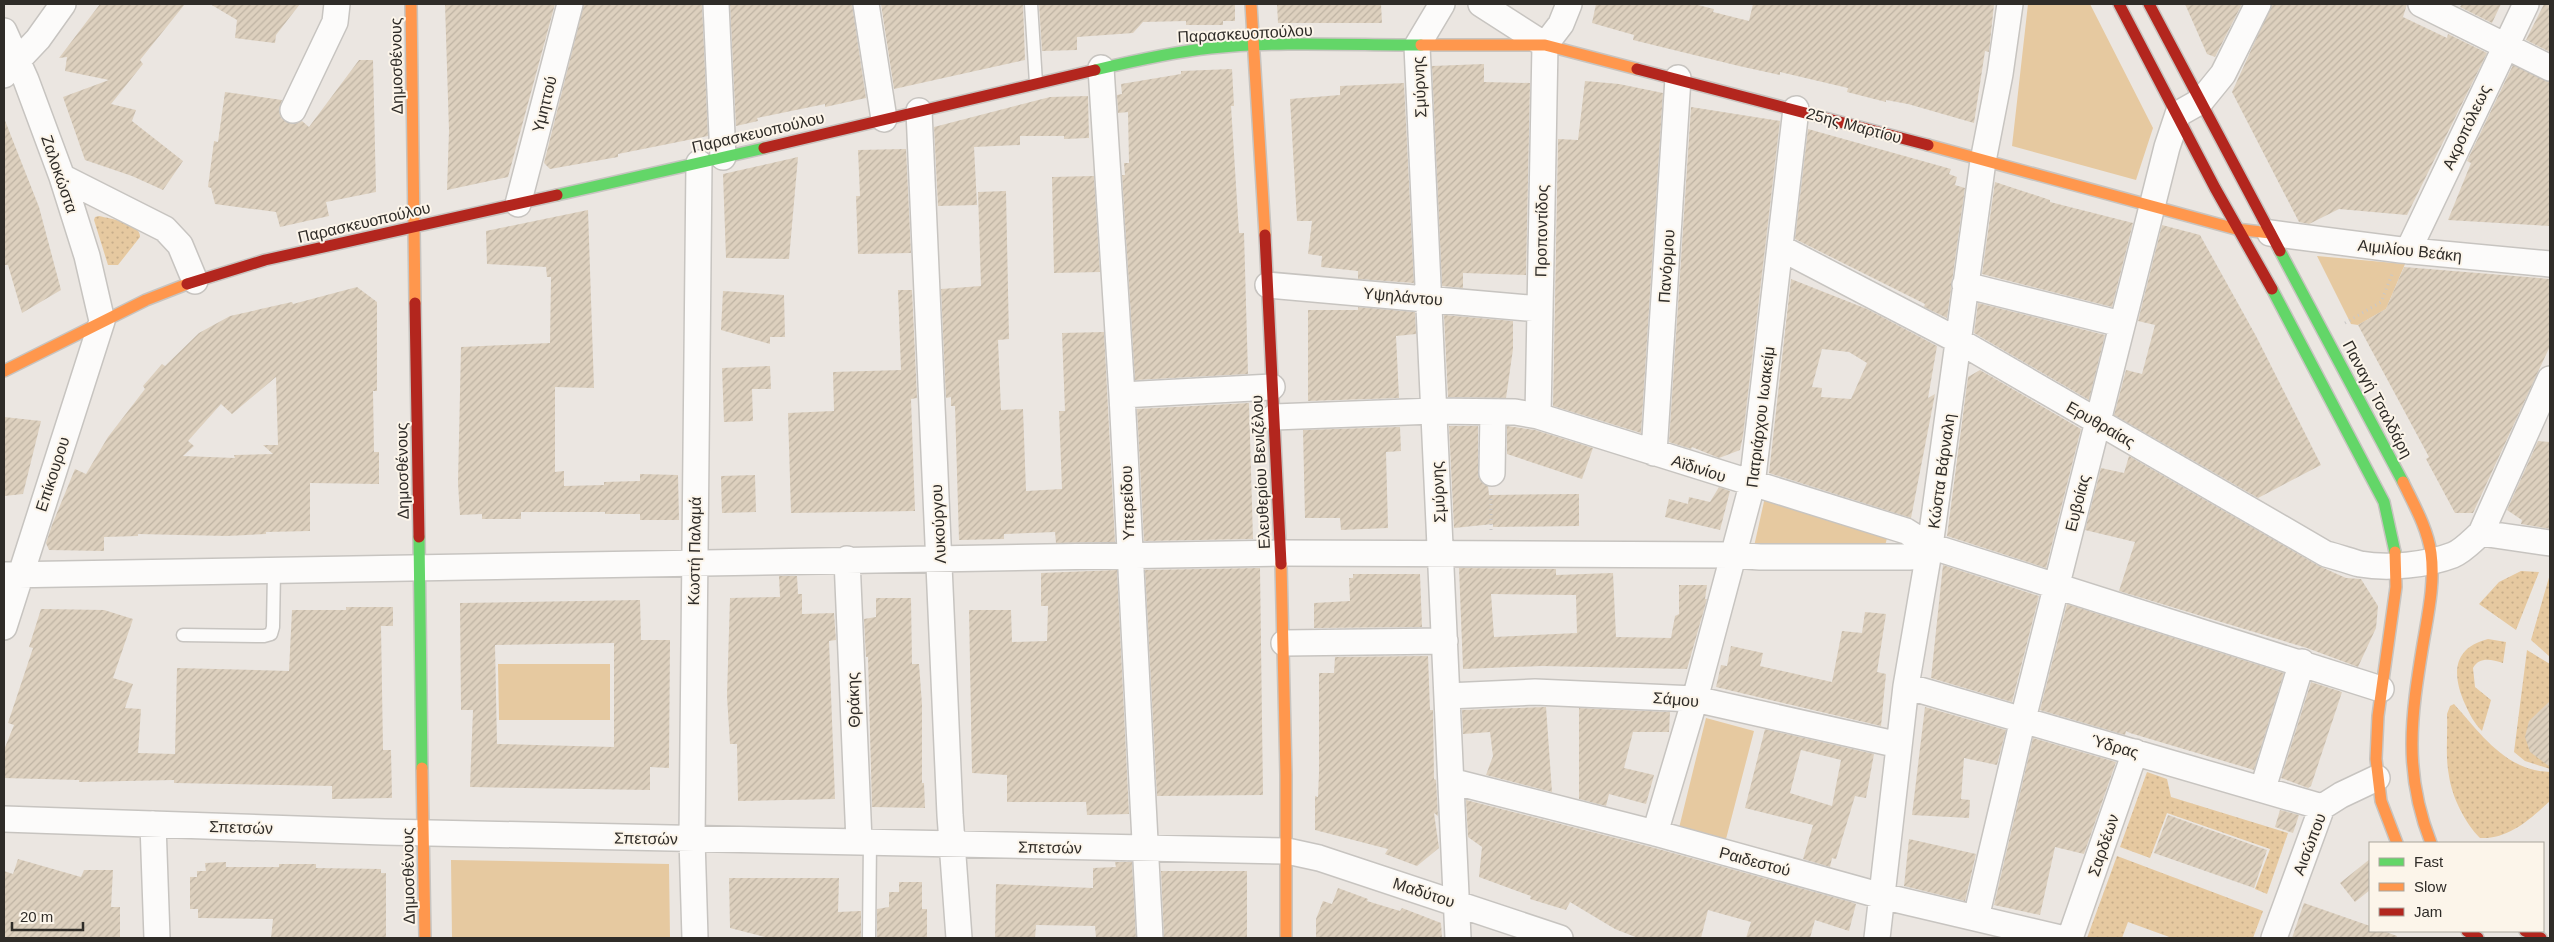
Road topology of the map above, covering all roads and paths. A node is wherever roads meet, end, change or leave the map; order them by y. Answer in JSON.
{"nodes":[{"id":1,"x":63,"y":4,"type":"edge"},
{"id":2,"x":337,"y":4,"type":"edge"},
{"id":3,"x":411,"y":4,"type":"edge"},
{"id":4,"x":570,"y":4,"type":"edge"},
{"id":5,"x":716,"y":4,"type":"edge"},
{"id":6,"x":866,"y":4,"type":"edge"},
{"id":7,"x":1031,"y":4,"type":"edge"},
{"id":8,"x":1251,"y":4,"type":"edge"},
{"id":9,"x":1442,"y":4,"type":"edge"},
{"id":10,"x":1481,"y":4,"type":"edge"},
{"id":11,"x":1569,"y":4,"type":"edge"},
{"id":12,"x":2010,"y":4,"type":"edge"},
{"id":13,"x":2119,"y":4,"type":"edge"},
{"id":14,"x":2149,"y":4,"type":"edge"},
{"id":15,"x":2258,"y":4,"type":"edge"},
{"id":16,"x":2421,"y":4,"type":"edge"},
{"id":17,"x":2526,"y":4,"type":"edge"},
{"id":18,"x":4,"y":32,"type":"edge"},
{"id":19,"x":1545,"y":45,"type":"junction"},
{"id":20,"x":1252,"y":46,"type":"junction"},
{"id":21,"x":1417,"y":46,"type":"junction"},
{"id":22,"x":2505,"y":46,"type":"junction"},
{"id":23,"x":1101,"y":68,"type":"junction"},
{"id":24,"x":2550,"y":68,"type":"edge"},
{"id":25,"x":11,"y":69,"type":"edge"},
{"id":26,"x":1678,"y":78,"type":"junction"},
{"id":27,"x":1036,"y":83,"type":"junction"},
{"id":28,"x":2201,"y":101,"type":"junction"},
{"id":29,"x":1796,"y":109,"type":"junction"},
{"id":30,"x":293,"y":110,"type":"dead end"},
{"id":31,"x":919,"y":111,"type":"junction"},
{"id":32,"x":2178,"y":114,"type":"junction"},
{"id":33,"x":884,"y":120,"type":"junction"},
{"id":34,"x":723,"y":157,"type":"junction"},
{"id":35,"x":1983,"y":161,"type":"junction"},
{"id":36,"x":699,"y":163,"type":"junction"},
{"id":37,"x":62,"y":177,"type":"junction"},
{"id":38,"x":518,"y":204,"type":"junction"},
{"id":39,"x":2153,"y":205,"type":"junction"},
{"id":40,"x":415,"y":227,"type":"junction"},
{"id":41,"x":2236,"y":229,"type":"junction"},
{"id":42,"x":2270,"y":233,"type":"junction"},
{"id":43,"x":1781,"y":248,"type":"junction"},
{"id":44,"x":2404,"y":251,"type":"junction"},
{"id":45,"x":2550,"y":264,"type":"edge"},
{"id":46,"x":195,"y":280,"type":"junction"},
{"id":47,"x":1268,"y":285,"type":"junction"},
{"id":48,"x":1965,"y":285,"type":"junction"},
{"id":49,"x":1429,"y":298,"type":"junction"},
{"id":50,"x":1539,"y":308,"type":"junction"},
{"id":51,"x":102,"y":322,"type":"junction"},
{"id":52,"x":2121,"y":324,"type":"junction"},
{"id":53,"x":2325,"y":335,"type":"junction"},
{"id":54,"x":1959,"y":340,"type":"junction"},
{"id":55,"x":4,"y":371,"type":"edge"},
{"id":56,"x":2550,"y":378,"type":"edge"},
{"id":57,"x":1272,"y":387,"type":"junction"},
{"id":58,"x":1122,"y":395,"type":"junction"},
{"id":59,"x":1434,"y":411,"type":"junction"},
{"id":60,"x":1492,"y":412,"type":"junction"},
{"id":61,"x":1538,"y":416,"type":"junction"},
{"id":62,"x":1274,"y":417,"type":"junction"},
{"id":63,"x":2097,"y":422,"type":"junction"},
{"id":64,"x":2540,"y":426,"type":"edge"},
{"id":65,"x":1654,"y":453,"type":"junction"},
{"id":66,"x":1492,"y":473,"type":"joint"},
{"id":67,"x":1752,"y":485,"type":"junction"},
{"id":68,"x":2481,"y":533,"type":"junction"},
{"id":69,"x":2550,"y":543,"type":"edge"},
{"id":70,"x":1930,"y":546,"type":"junction"},
{"id":71,"x":1440,"y":552,"type":"junction"},
{"id":72,"x":1490,"y":552,"type":"junction"},
{"id":73,"x":1282,"y":553,"type":"junction"},
{"id":74,"x":1732,"y":554,"type":"junction"},
{"id":75,"x":1129,"y":556,"type":"junction"},
{"id":76,"x":940,"y":558,"type":"junction"},
{"id":77,"x":847,"y":559,"type":"junction"},
{"id":78,"x":2431,"y":560,"type":"junction"},
{"id":79,"x":694,"y":562,"type":"junction"},
{"id":80,"x":2398,"y":565,"type":"junction"},
{"id":81,"x":420,"y":566,"type":"junction"},
{"id":82,"x":274,"y":570,"type":"junction"},
{"id":83,"x":12,"y":575,"type":"edge"},
{"id":84,"x":2056,"y":585,"type":"junction"},
{"id":85,"x":4,"y":627,"type":"edge"},
{"id":86,"x":183,"y":635,"type":"dead end"},
{"id":87,"x":1445,"y":641,"type":"junction"},
{"id":88,"x":1284,"y":643,"type":"junction"},
{"id":89,"x":2302,"y":662,"type":"junction"},
{"id":90,"x":1906,"y":686,"type":"junction"},
{"id":91,"x":2381,"y":689,"type":"junction"},
{"id":92,"x":1447,"y":696,"type":"junction"},
{"id":93,"x":1694,"y":699,"type":"junction"},
{"id":94,"x":2023,"y":718,"type":"junction"},
{"id":95,"x":1899,"y":745,"type":"junction"},
{"id":96,"x":2135,"y":752,"type":"junction"},
{"id":97,"x":2377,"y":778,"type":"junction"},
{"id":98,"x":1451,"y":781,"type":"junction"},
{"id":99,"x":2263,"y":788,"type":"junction"},
{"id":100,"x":2322,"y":807,"type":"junction"},
{"id":101,"x":4,"y":818,"type":"edge"},
{"id":102,"x":154,"y":824,"type":"junction"},
{"id":103,"x":422,"y":833,"type":"junction"},
{"id":104,"x":1655,"y":834,"type":"junction"},
{"id":105,"x":692,"y":838,"type":"junction"},
{"id":106,"x":864,"y":841,"type":"junction"},
{"id":107,"x":2397,"y":842,"type":"edge"},
{"id":108,"x":2430,"y":842,"type":"edge"},
{"id":109,"x":954,"y":845,"type":"junction"},
{"id":110,"x":1146,"y":849,"type":"junction"},
{"id":111,"x":1287,"y":851,"type":"junction"},
{"id":112,"x":1882,"y":896,"type":"junction"},
{"id":113,"x":1457,"y":903,"type":"junction"},
{"id":114,"x":1976,"y":918,"type":"junction"},
{"id":115,"x":2528,"y":932,"type":"edge"},
{"id":116,"x":157,"y":938,"type":"edge"},
{"id":117,"x":425,"y":938,"type":"edge"},
{"id":118,"x":695,"y":938,"type":"edge"},
{"id":119,"x":869,"y":938,"type":"edge"},
{"id":120,"x":959,"y":938,"type":"edge"},
{"id":121,"x":1150,"y":938,"type":"edge"},
{"id":122,"x":1286,"y":938,"type":"edge"},
{"id":123,"x":1458,"y":938,"type":"edge"},
{"id":124,"x":1560,"y":938,"type":"edge"},
{"id":125,"x":1877,"y":938,"type":"edge"},
{"id":126,"x":2060,"y":938,"type":"edge"},
{"id":127,"x":2070,"y":938,"type":"edge"},
{"id":128,"x":2274,"y":938,"type":"edge"},
{"id":129,"x":2541,"y":938,"type":"edge"}],
"edges":[{"from":1,"to":25,"type":"street"},
{"from":2,"to":30,"type":"street"},
{"from":3,"to":40,"type":"street","name":"Δημοσθένους"},
{"from":4,"to":38,"type":"street","name":"Υμηττού"},
{"from":5,"to":34,"type":"street"},
{"from":6,"to":33,"type":"street"},
{"from":7,"to":27,"type":"lane"},
{"from":8,"to":20,"type":"street","name":"Ελευθερίου Βενιζέλου"},
{"from":9,"to":21,"type":"street"},
{"from":10,"to":19,"type":"street","name":"25ης Μαρτίου"},
{"from":11,"to":19,"type":"street"},
{"from":12,"to":35,"type":"street","name":"Κώστα Βάρναλη"},
{"from":13,"to":32,"type":"street"},
{"from":14,"to":28,"type":"street","name":"Παναγή Τσαλδάρη"},
{"from":15,"to":28,"type":"street"},
{"from":16,"to":22,"type":"street"},
{"from":17,"to":22,"type":"street","name":"Ακροπόλεως"},
{"from":18,"to":25,"type":"street","name":"Ζαλοκώστα"},
{"from":19,"to":21,"type":"street","name":"Παρασκευοπούλου"},
{"from":19,"to":26,"type":"street","name":"25ης Μαρτίου"},
{"from":19,"to":50,"type":"street","name":"Προποντίδος"},
{"from":20,"to":21,"type":"street","name":"Παρασκευοπούλου"},
{"from":20,"to":23,"type":"street","name":"Παρασκευοπούλου"},
{"from":20,"to":47,"type":"street","name":"Ελευθερίου Βενιζέλου"},
{"from":21,"to":49,"type":"street","name":"Σμύρνης"},
{"from":22,"to":24,"type":"street"},
{"from":22,"to":44,"type":"street","name":"Ακροπόλεως"},
{"from":23,"to":27,"type":"street","name":"Παρασκευοπούλου"},
{"from":23,"to":58,"type":"street","name":"Υπερείδου"},
{"from":25,"to":37,"type":"street","name":"Ζαλοκώστα"},
{"from":26,"to":29,"type":"street","name":"25ης Μαρτίου"},
{"from":26,"to":65,"type":"street","name":"Πανόρμου"},
{"from":27,"to":31,"type":"street","name":"Παρασκευοπούλου"},
{"from":28,"to":32,"type":"street"},
{"from":28,"to":42,"type":"street","name":"Παναγή Τσαλδάρη"},
{"from":29,"to":35,"type":"street","name":"25ης Μαρτίου"},
{"from":29,"to":43,"type":"street","name":"Πατριάρχου Ιωακείμ"},
{"from":31,"to":33,"type":"street","name":"Παρασκευοπούλου"},
{"from":31,"to":76,"type":"street","name":"Λυκούργου"},
{"from":32,"to":39,"type":"street","name":"Ευβοίας"},
{"from":32,"to":41,"type":"street"},
{"from":33,"to":34,"type":"street","name":"Παρασκευοπούλου"},
{"from":34,"to":36,"type":"street","name":"Παρασκευοπούλου"},
{"from":35,"to":39,"type":"street","name":"25ης Μαρτίου"},
{"from":35,"to":48,"type":"street","name":"Κώστα Βάρναλη"},
{"from":36,"to":38,"type":"street","name":"Παρασκευοπούλου"},
{"from":36,"to":79,"type":"street","name":"Κωστή Παλαμά"},
{"from":37,"to":46,"type":"street"},
{"from":37,"to":51,"type":"street","name":"Ζαλοκώστα"},
{"from":38,"to":40,"type":"street","name":"Παρασκευοπούλου"},
{"from":39,"to":41,"type":"street","name":"25ης Μαρτίου"},
{"from":39,"to":52,"type":"street","name":"Ευβοίας"},
{"from":40,"to":46,"type":"street","name":"Παρασκευοπούλου"},
{"from":40,"to":81,"type":"street","name":"Δημοσθένους"},
{"from":41,"to":42,"type":"street"},
{"from":41,"to":80,"type":"street"},
{"from":42,"to":44,"type":"street","name":"Αιμιλίου Βεάκη"},
{"from":42,"to":53,"type":"street","name":"Παναγή Τσαλδάρη"},
{"from":43,"to":54,"type":"street","name":"Ερυθραίας"},
{"from":43,"to":67,"type":"street","name":"Πατριάρχου Ιωακείμ"},
{"from":44,"to":45,"type":"street","name":"Αιμιλίου Βεάκη"},
{"from":44,"to":53,"type":"path"},
{"from":46,"to":51,"type":"street","name":"Παρασκευοπούλου"},
{"from":47,"to":49,"type":"street","name":"Υψηλάντου"},
{"from":47,"to":57,"type":"street","name":"Ελευθερίου Βενιζέλου"},
{"from":48,"to":52,"type":"street"},
{"from":48,"to":54,"type":"street","name":"Κώστα Βάρναλη"},
{"from":49,"to":50,"type":"street","name":"Υψηλάντου"},
{"from":49,"to":59,"type":"street","name":"Σμύρνης"},
{"from":50,"to":61,"type":"street","name":"Προποντίδος"},
{"from":51,"to":55,"type":"street","name":"Παρασκευοπούλου"},
{"from":51,"to":83,"type":"street","name":"Επίκουρου"},
{"from":52,"to":63,"type":"street","name":"Ευβοίας"},
{"from":53,"to":78,"type":"street","name":"Παναγή Τσαλδάρη"},
{"from":54,"to":63,"type":"street","name":"Ερυθραίας"},
{"from":54,"to":70,"type":"street","name":"Κώστα Βάρναλη"},
{"from":56,"to":64,"type":"street"},
{"from":57,"to":58,"type":"street"},
{"from":57,"to":62,"type":"street","name":"Ελευθερίου Βενιζέλου"},
{"from":58,"to":75,"type":"street","name":"Υπερείδου"},
{"from":59,"to":60,"type":"street","name":"Αϊδινίου"},
{"from":59,"to":62,"type":"street","name":"Αϊδινίου"},
{"from":59,"to":71,"type":"street","name":"Σμύρνης"},
{"from":60,"to":61,"type":"street","name":"Αϊδινίου"},
{"from":60,"to":66,"type":"street"},
{"from":61,"to":65,"type":"street","name":"Αϊδινίου"},
{"from":62,"to":73,"type":"street","name":"Ελευθερίου Βενιζέλου"},
{"from":63,"to":80,"type":"street","name":"Ερυθραίας"},
{"from":63,"to":84,"type":"street","name":"Ευβοίας"},
{"from":64,"to":68,"type":"street"},
{"from":65,"to":67,"type":"street","name":"Αϊδινίου"},
{"from":66,"to":72,"type":"path"},
{"from":67,"to":70,"type":"street","name":"Αϊδινίου"},
{"from":67,"to":74,"type":"street","name":"Πατριάρχου Ιωακείμ"},
{"from":68,"to":69,"type":"street"},
{"from":68,"to":78,"type":"street","name":"Ερυθραίας"},
{"from":70,"to":74,"type":"street"},
{"from":70,"to":84,"type":"street","name":"Αϊδινίου"},
{"from":70,"to":90,"type":"street","name":"Κώστα Βάρναλη"},
{"from":71,"to":72,"type":"street"},
{"from":71,"to":73,"type":"street"},
{"from":71,"to":87,"type":"street","name":"Σμύρνης"},
{"from":72,"to":74,"type":"street"},
{"from":73,"to":75,"type":"street"},
{"from":73,"to":88,"type":"street","name":"Ελευθερίου Βενιζέλου"},
{"from":74,"to":93,"type":"street","name":"Πατριάρχου Ιωακείμ"},
{"from":75,"to":76,"type":"street"},
{"from":75,"to":110,"type":"street","name":"Υπερείδου"},
{"from":76,"to":77,"type":"street"},
{"from":76,"to":109,"type":"street","name":"Λυκούργου"},
{"from":77,"to":79,"type":"street"},
{"from":77,"to":106,"type":"street","name":"Θράκης"},
{"from":78,"to":80,"type":"street","name":"Ερυθραίας"},
{"from":78,"to":108,"type":"street","name":"Παναγή Τσαλδάρη"},
{"from":79,"to":81,"type":"street"},
{"from":79,"to":105,"type":"street","name":"Κωστή Παλαμά"},
{"from":80,"to":91,"type":"street"},
{"from":81,"to":82,"type":"street"},
{"from":81,"to":103,"type":"street","name":"Δημοσθένους"},
{"from":82,"to":83,"type":"street"},
{"from":82,"to":86,"type":"lane"},
{"from":83,"to":85,"type":"street","name":"Επίκουρου"},
{"from":84,"to":89,"type":"street","name":"Αϊδινίου"},
{"from":84,"to":94,"type":"street","name":"Ευβοίας"},
{"from":87,"to":88,"type":"street"},
{"from":87,"to":92,"type":"street","name":"Σμύρνης"},
{"from":88,"to":111,"type":"street","name":"Ελευθερίου Βενιζέλου"},
{"from":89,"to":91,"type":"street","name":"Αϊδινίου"},
{"from":89,"to":99,"type":"street"},
{"from":90,"to":94,"type":"street","name":"Ύδρας"},
{"from":90,"to":95,"type":"street","name":"Κώστα Βάρναλη"},
{"from":91,"to":97,"type":"street"},
{"from":92,"to":93,"type":"street","name":"Σάμου"},
{"from":92,"to":98,"type":"street","name":"Σμύρνης"},
{"from":93,"to":95,"type":"street","name":"Σάμου"},
{"from":93,"to":104,"type":"street","name":"Πατριάρχου Ιωακείμ"},
{"from":94,"to":96,"type":"street","name":"Ύδρας"},
{"from":94,"to":114,"type":"street","name":"Ευβοίας"},
{"from":95,"to":112,"type":"street","name":"Κώστα Βάρναλη"},
{"from":96,"to":99,"type":"street","name":"Ύδρας"},
{"from":96,"to":127,"type":"street","name":"Σαρδέων"},
{"from":97,"to":100,"type":"street","name":"Αισώπου"},
{"from":97,"to":107,"type":"street"},
{"from":98,"to":104,"type":"street","name":"Ραιδεστού"},
{"from":98,"to":113,"type":"street","name":"Σμύρνης"},
{"from":99,"to":100,"type":"street","name":"Ύδρας"},
{"from":100,"to":128,"type":"street","name":"Αισώπου"},
{"from":101,"to":102,"type":"street","name":"Σπετσών"},
{"from":102,"to":103,"type":"street","name":"Σπετσών"},
{"from":102,"to":116,"type":"street"},
{"from":103,"to":105,"type":"street","name":"Σπετσών"},
{"from":103,"to":117,"type":"street","name":"Δημοσθένους"},
{"from":104,"to":112,"type":"street","name":"Ραιδεστού"},
{"from":105,"to":106,"type":"street","name":"Σπετσών"},
{"from":105,"to":118,"type":"street","name":"Κωστή Παλαμά"},
{"from":106,"to":109,"type":"street","name":"Σπετσών"},
{"from":106,"to":119,"type":"lane"},
{"from":109,"to":110,"type":"street","name":"Σπετσών"},
{"from":109,"to":120,"type":"street","name":"Λυκούργου"},
{"from":110,"to":111,"type":"street","name":"Σπετσών"},
{"from":110,"to":121,"type":"street","name":"Υπερείδου"},
{"from":111,"to":113,"type":"street","name":"Μαδύτου"},
{"from":111,"to":122,"type":"street","name":"Ελευθερίου Βενιζέλου"},
{"from":112,"to":114,"type":"street","name":"Ραιδεστού"},
{"from":112,"to":125,"type":"street","name":"Κώστα Βάρναλη"},
{"from":113,"to":123,"type":"street","name":"Σμύρνης"},
{"from":113,"to":124,"type":"street","name":"Μαδύτου"},
{"from":114,"to":126,"type":"street","name":"Ραιδεστού"},
{"from":115,"to":129,"type":"street"}]}
